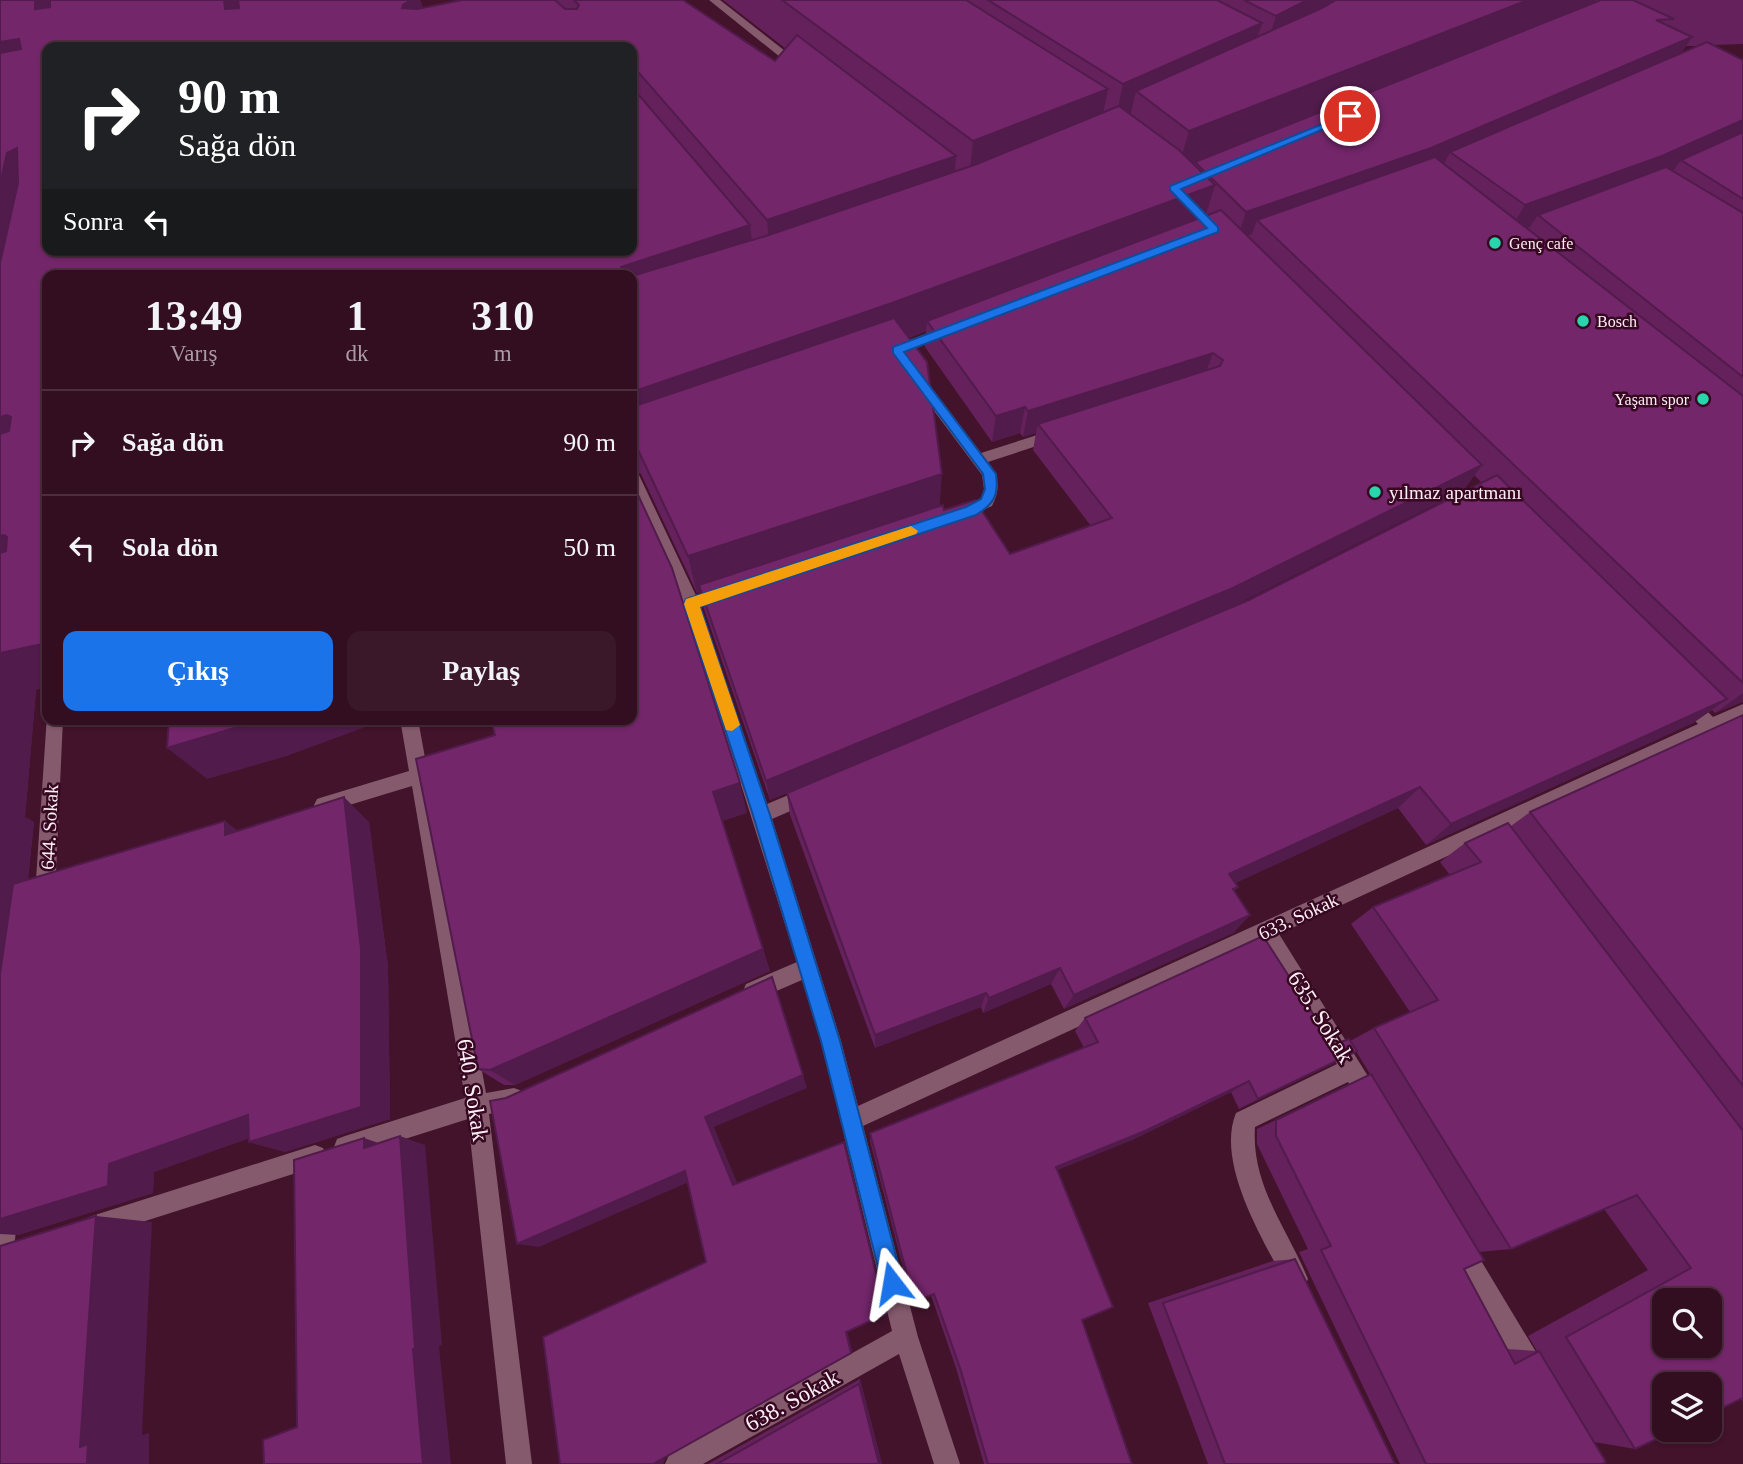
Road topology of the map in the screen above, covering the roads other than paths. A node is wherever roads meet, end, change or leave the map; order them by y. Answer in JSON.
{"nodes":[{"id":1,"x":714,"y":0,"type":"edge"},
{"id":2,"x":809,"y":75,"type":"edge"},
{"id":3,"x":960,"y":326,"type":"edge"},
{"id":4,"x":1065,"y":432,"type":"edge"},
{"id":5,"x":976,"y":460,"type":"junction"},
{"id":6,"x":637,"y":485,"type":"edge"},
{"id":7,"x":945,"y":519,"type":"edge"},
{"id":8,"x":1673,"y":688,"type":"edge"},
{"id":9,"x":1743,"y":711,"type":"edge"},
{"id":10,"x":54,"y":725,"type":"edge"},
{"id":11,"x":410,"y":725,"type":"edge"},
{"id":12,"x":1712,"y":727,"type":"junction"},
{"id":13,"x":1743,"y":757,"type":"edge"},
{"id":14,"x":419,"y":776,"type":"junction"},
{"id":15,"x":825,"y":788,"type":"edge"},
{"id":16,"x":299,"y":813,"type":"edge"},
{"id":17,"x":762,"y":815,"type":"junction"},
{"id":18,"x":1485,"y":829,"type":"junction"},
{"id":19,"x":1502,"y":852,"type":"edge"},
{"id":20,"x":43,"y":918,"type":"edge"},
{"id":21,"x":1266,"y":931,"type":"junction"},
{"id":22,"x":806,"y":968,"type":"junction"},
{"id":23,"x":735,"y":999,"type":"edge"},
{"id":24,"x":1353,"y":1068,"type":"junction"},
{"id":25,"x":529,"y":1093,"type":"edge"},
{"id":26,"x":477,"y":1105,"type":"junction"},
{"id":27,"x":1382,"y":1116,"type":"edge"},
{"id":28,"x":852,"y":1120,"type":"junction"},
{"id":29,"x":10,"y":1188,"type":"edge"},
{"id":30,"x":1446,"y":1224,"type":"edge"},
{"id":31,"x":68,"y":1234,"type":"edge"},
{"id":32,"x":28,"y":1247,"type":"edge"},
{"id":33,"x":1,"y":1261,"type":"edge"},
{"id":34,"x":1308,"y":1303,"type":"edge"},
{"id":35,"x":906,"y":1337,"type":"junction"},
{"id":36,"x":1546,"y":1392,"type":"edge"},
{"id":37,"x":520,"y":1464,"type":"edge"},
{"id":38,"x":678,"y":1464,"type":"edge"},
{"id":39,"x":947,"y":1464,"type":"edge"}],
"edges":[{"from":1,"to":2,"type":"street"},
{"from":3,"to":5,"type":"street"},
{"from":4,"to":5,"type":"street"},
{"from":5,"to":7,"type":"street"},
{"from":6,"to":17,"type":"street"},
{"from":8,"to":12,"type":"street"},
{"from":9,"to":12,"type":"street","name":"633. Sokak"},
{"from":10,"to":20,"type":"street","name":"644. Sokak"},
{"from":11,"to":14,"type":"street","name":"640. Sokak"},
{"from":12,"to":13,"type":"street"},
{"from":12,"to":18,"type":"street","name":"633. Sokak"},
{"from":14,"to":16,"type":"street"},
{"from":14,"to":26,"type":"street","name":"640. Sokak"},
{"from":15,"to":17,"type":"street"},
{"from":17,"to":22,"type":"street"},
{"from":18,"to":19,"type":"street"},
{"from":18,"to":21,"type":"street","name":"633. Sokak"},
{"from":21,"to":24,"type":"street","name":"635. Sokak"},
{"from":21,"to":28,"type":"street","name":"633. Sokak"},
{"from":22,"to":23,"type":"street"},
{"from":22,"to":28,"type":"street"},
{"from":24,"to":27,"type":"street","name":"635. Sokak"},
{"from":24,"to":34,"type":"street"},
{"from":25,"to":26,"type":"street"},
{"from":26,"to":31,"type":"street"},
{"from":26,"to":37,"type":"street","name":"640. Sokak"},
{"from":28,"to":35,"type":"street"},
{"from":29,"to":33,"type":"street"},
{"from":30,"to":36,"type":"street"},
{"from":32,"to":33,"type":"street"},
{"from":35,"to":38,"type":"street","name":"638. Sokak"},
{"from":35,"to":39,"type":"street"}]}
